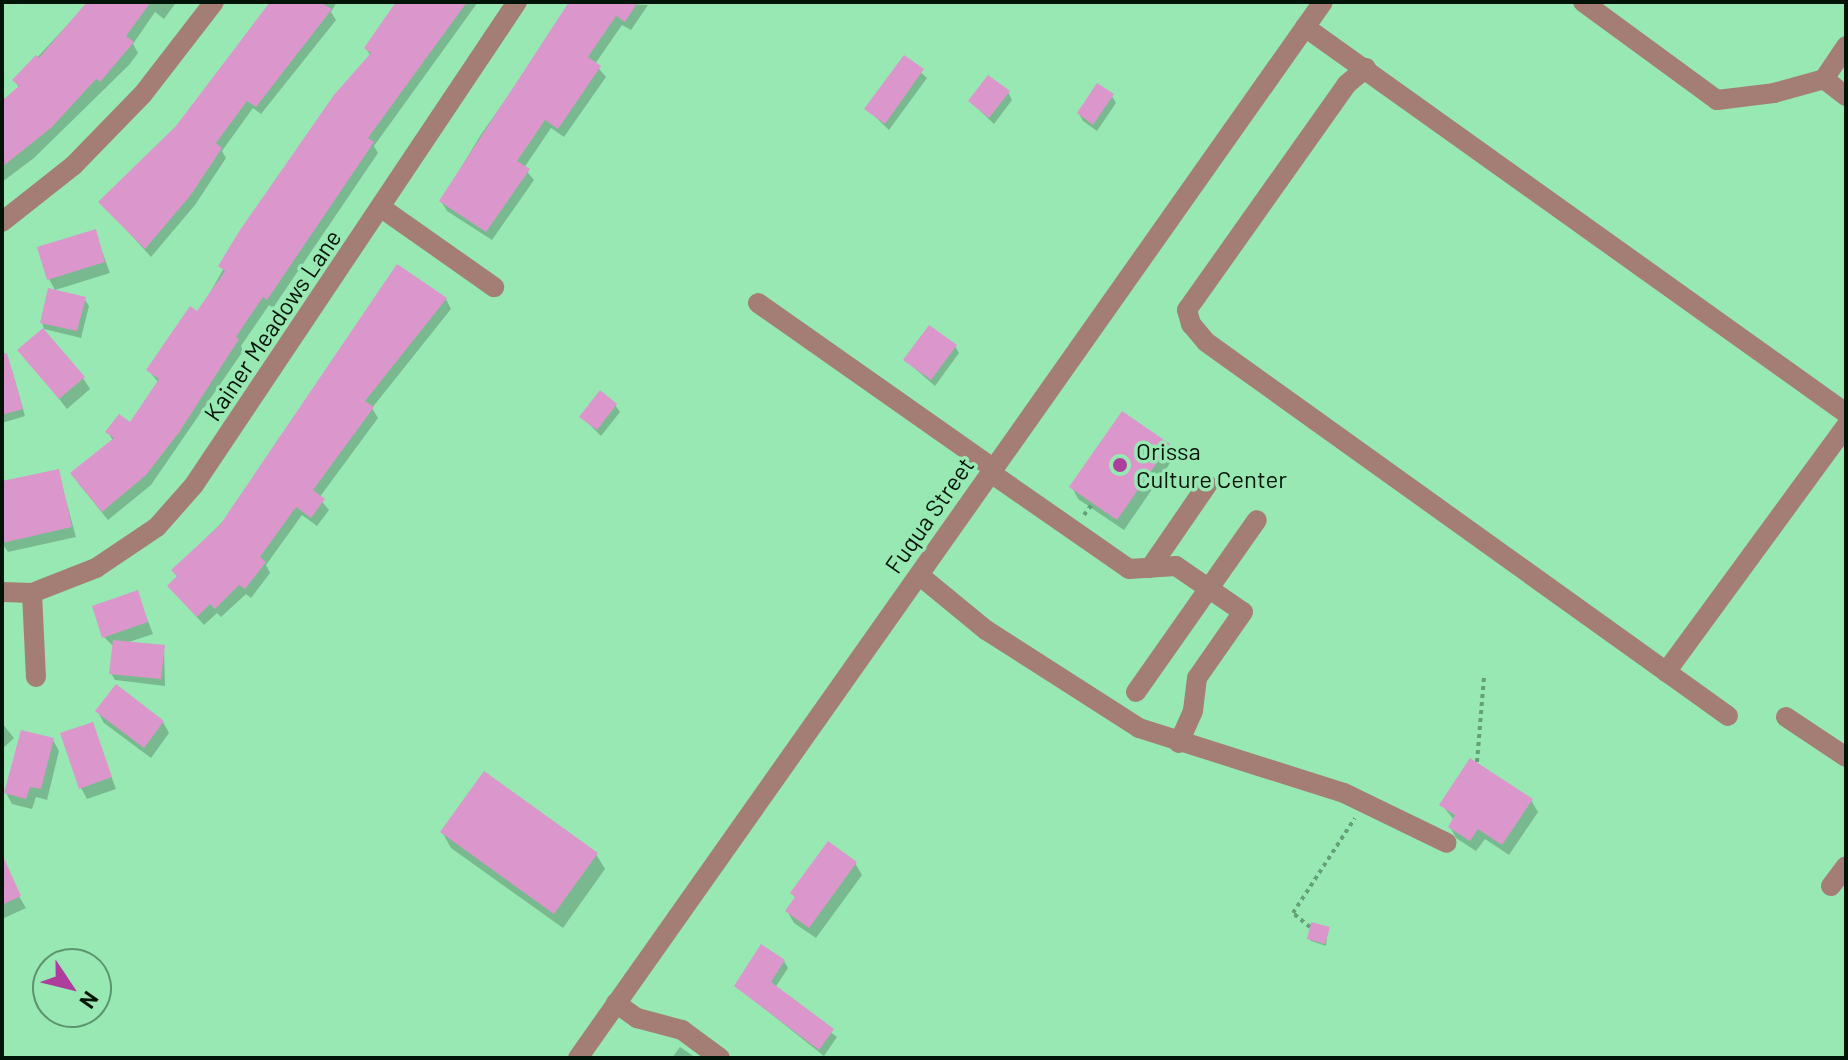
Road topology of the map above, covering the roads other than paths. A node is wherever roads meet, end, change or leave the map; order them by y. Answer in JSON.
{"nodes":[{"id":1,"x":214,"y":2,"type":"edge"},
{"id":2,"x":517,"y":2,"type":"edge"},
{"id":3,"x":1323,"y":2,"type":"edge"},
{"id":4,"x":1583,"y":2,"type":"edge"},
{"id":5,"x":1305,"y":27,"type":"junction"},
{"id":6,"x":1846,"y":46,"type":"edge"},
{"id":7,"x":1366,"y":68,"type":"junction"},
{"id":8,"x":1824,"y":79,"type":"junction"},
{"id":9,"x":1846,"y":96,"type":"edge"},
{"id":10,"x":383,"y":209,"type":"junction"},
{"id":11,"x":2,"y":222,"type":"edge"},
{"id":12,"x":494,"y":287,"type":"dead end"},
{"id":13,"x":758,"y":303,"type":"dead end"},
{"id":14,"x":1846,"y":413,"type":"edge"},
{"id":15,"x":1846,"y":426,"type":"edge"},
{"id":16,"x":993,"y":471,"type":"junction"},
{"id":17,"x":1207,"y":485,"type":"dead end"},
{"id":18,"x":1257,"y":520,"type":"dead end"},
{"id":19,"x":1150,"y":568,"type":"junction"},
{"id":20,"x":919,"y":575,"type":"junction"},
{"id":21,"x":1209,"y":588,"type":"junction"},
{"id":22,"x":2,"y":592,"type":"edge"},
{"id":23,"x":32,"y":593,"type":"junction"},
{"id":24,"x":1666,"y":672,"type":"junction"},
{"id":25,"x":36,"y":677,"type":"dead end"},
{"id":26,"x":1136,"y":692,"type":"dead end"},
{"id":27,"x":1728,"y":716,"type":"dead end"},
{"id":28,"x":1786,"y":717,"type":"dead end"},
{"id":29,"x":1179,"y":743,"type":"junction"},
{"id":30,"x":1846,"y":757,"type":"edge"},
{"id":31,"x":1447,"y":843,"type":"dead end"},
{"id":32,"x":1846,"y":866,"type":"edge"},
{"id":33,"x":1831,"y":886,"type":"dead end"},
{"id":34,"x":616,"y":1003,"type":"junction"},
{"id":35,"x":578,"y":1058,"type":"edge"},
{"id":36,"x":720,"y":1058,"type":"edge"}],
"edges":[{"from":1,"to":11,"type":"street"},
{"from":2,"to":10,"type":"street","name":"Kainer Meadows Lane"},
{"from":3,"to":5,"type":"street","name":"Fuqua Street"},
{"from":4,"to":8,"type":"street"},
{"from":5,"to":7,"type":"street"},
{"from":5,"to":16,"type":"street","name":"Fuqua Street"},
{"from":6,"to":8,"type":"street"},
{"from":7,"to":14,"type":"street"},
{"from":7,"to":24,"type":"street"},
{"from":8,"to":9,"type":"street"},
{"from":10,"to":12,"type":"street"},
{"from":10,"to":23,"type":"street","name":"Kainer Meadows Lane"},
{"from":13,"to":16,"type":"street"},
{"from":15,"to":24,"type":"street"},
{"from":16,"to":19,"type":"street"},
{"from":16,"to":20,"type":"street","name":"Fuqua Street"},
{"from":17,"to":19,"type":"street"},
{"from":18,"to":21,"type":"street"},
{"from":19,"to":21,"type":"street"},
{"from":20,"to":29,"type":"street"},
{"from":20,"to":34,"type":"street","name":"Fuqua Street"},
{"from":21,"to":26,"type":"street"},
{"from":21,"to":29,"type":"street"},
{"from":22,"to":23,"type":"street","name":"Kainer Meadows Lane"},
{"from":23,"to":25,"type":"street"},
{"from":24,"to":27,"type":"street"},
{"from":28,"to":30,"type":"street"},
{"from":29,"to":31,"type":"street"},
{"from":32,"to":33,"type":"street"},
{"from":34,"to":35,"type":"street","name":"Fuqua Street"},
{"from":34,"to":36,"type":"street"}]}
